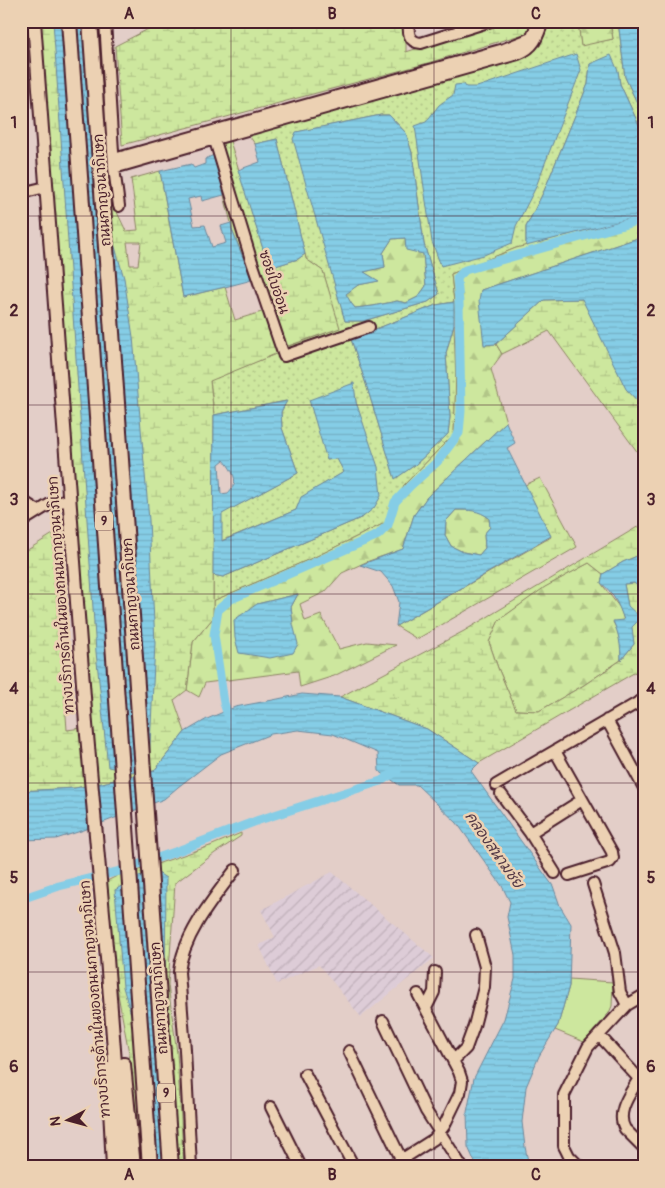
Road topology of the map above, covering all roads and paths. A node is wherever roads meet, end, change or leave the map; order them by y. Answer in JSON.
{"nodes":[{"id":1,"x":34,"y":21,"type":"edge"},
{"id":2,"x":69,"y":21,"type":"edge"},
{"id":3,"x":90,"y":21,"type":"edge"},
{"id":4,"x":105,"y":21,"type":"edge"},
{"id":5,"x":409,"y":21,"type":"edge"},
{"id":6,"x":491,"y":21,"type":"edge"},
{"id":7,"x":538,"y":21,"type":"edge"},
{"id":8,"x":543,"y":21,"type":"edge"},
{"id":9,"x":459,"y":26,"type":"edge"},
{"id":10,"x":324,"y":104,"type":"junction"},
{"id":11,"x":213,"y":135,"type":"junction"},
{"id":12,"x":114,"y":164,"type":"junction"},
{"id":13,"x":46,"y":188,"type":"junction"},
{"id":14,"x":21,"y":194,"type":"edge"},
{"id":15,"x":119,"y":206,"type":"dead end"},
{"id":16,"x":369,"y":327,"type":"dead end"},
{"id":17,"x":21,"y":500,"type":"edge"},
{"id":18,"x":69,"y":500,"type":"junction"},
{"id":19,"x":38,"y":511,"type":"junction"},
{"id":20,"x":21,"y":522,"type":"edge"},
{"id":21,"x":644,"y":699,"type":"edge"},
{"id":22,"x":607,"y":720,"type":"junction"},
{"id":23,"x":555,"y":751,"type":"junction"},
{"id":24,"x":644,"y":788,"type":"edge"},
{"id":25,"x":582,"y":800,"type":"junction"},
{"id":26,"x":530,"y":833,"type":"junction"},
{"id":27,"x":235,"y":870,"type":"dead end"},
{"id":28,"x":555,"y":873,"type":"dead end"},
{"id":29,"x":570,"y":876,"type":"dead end"},
{"id":30,"x":593,"y":884,"type":"dead end"},
{"id":31,"x":476,"y":935,"type":"dead end"},
{"id":32,"x":107,"y":958,"type":"junction"},
{"id":33,"x":434,"y":972,"type":"dead end"},
{"id":34,"x":418,"y":994,"type":"dead end"},
{"id":35,"x":644,"y":995,"type":"edge"},
{"id":36,"x":627,"y":1005,"type":"junction"},
{"id":37,"x":426,"y":1008,"type":"junction"},
{"id":38,"x":383,"y":1021,"type":"dead end"},
{"id":39,"x":599,"y":1036,"type":"junction"},
{"id":40,"x":349,"y":1051,"type":"dead end"},
{"id":41,"x":454,"y":1061,"type":"junction"},
{"id":42,"x":305,"y":1074,"type":"dead end"},
{"id":43,"x":641,"y":1081,"type":"edge"},
{"id":44,"x":271,"y":1107,"type":"dead end"},
{"id":45,"x":440,"y":1131,"type":"junction"},
{"id":46,"x":644,"y":1148,"type":"edge"},
{"id":47,"x":404,"y":1163,"type":"edge"},
{"id":48,"x":113,"y":1167,"type":"edge"},
{"id":49,"x":123,"y":1167,"type":"edge"},
{"id":50,"x":134,"y":1167,"type":"edge"},
{"id":51,"x":150,"y":1167,"type":"edge"},
{"id":52,"x":171,"y":1167,"type":"edge"},
{"id":53,"x":191,"y":1167,"type":"edge"},
{"id":54,"x":302,"y":1167,"type":"edge"},
{"id":55,"x":354,"y":1167,"type":"edge"},
{"id":56,"x":390,"y":1167,"type":"edge"},
{"id":57,"x":462,"y":1167,"type":"edge"},
{"id":58,"x":580,"y":1167,"type":"edge"}],
"edges":[{"from":1,"to":13,"type":"main road","name":"ทางบริการด้านในของถนนกาญจนาภิเษก"},
{"from":2,"to":51,"type":"highway","name":"ถนนกาญจนาภิเษก","number":"9"},
{"from":3,"to":52,"type":"highway","name":"ถนนกาญจนาภิเษก","number":"9"},
{"from":4,"to":12,"type":"street"},
{"from":5,"to":9,"type":"street"},
{"from":6,"to":9,"type":"street"},
{"from":7,"to":10,"type":"street"},
{"from":8,"to":10,"type":"street"},
{"from":10,"to":11,"type":"street"},
{"from":11,"to":12,"type":"street"},
{"from":11,"to":16,"type":"street","name":"ซอยใบอ่อน"},
{"from":12,"to":15,"type":"street"},
{"from":13,"to":14,"type":"street"},
{"from":13,"to":18,"type":"main road","name":"ทางบริการด้านในของถนนกาญจนาภิเษก"},
{"from":17,"to":19,"type":"street"},
{"from":18,"to":19,"type":"street"},
{"from":18,"to":32,"type":"main road","name":"ทางบริการด้านในของถนนกาญจนาภิเษก"},
{"from":19,"to":20,"type":"street"},
{"from":21,"to":22,"type":"street"},
{"from":22,"to":23,"type":"street"},
{"from":22,"to":24,"type":"street"},
{"from":23,"to":25,"type":"street"},
{"from":23,"to":26,"type":"street"},
{"from":25,"to":26,"type":"street"},
{"from":25,"to":29,"type":"street"},
{"from":26,"to":28,"type":"street"},
{"from":27,"to":53,"type":"street"},
{"from":30,"to":36,"type":"street"},
{"from":31,"to":41,"type":"street"},
{"from":32,"to":48,"type":"main road"},
{"from":32,"to":49,"type":"main road","name":"ทางบริการด้านในของถนนกาญจนาภิเษก"},
{"from":32,"to":50,"type":"main road"},
{"from":33,"to":37,"type":"street"},
{"from":34,"to":37,"type":"street"},
{"from":35,"to":36,"type":"street"},
{"from":36,"to":39,"type":"street"},
{"from":37,"to":41,"type":"street"},
{"from":38,"to":45,"type":"street"},
{"from":39,"to":43,"type":"street"},
{"from":39,"to":58,"type":"street"},
{"from":40,"to":47,"type":"street"},
{"from":41,"to":45,"type":"street"},
{"from":42,"to":55,"type":"street"},
{"from":43,"to":46,"type":"street"},
{"from":44,"to":54,"type":"street"},
{"from":45,"to":47,"type":"street"},
{"from":45,"to":57,"type":"street"},
{"from":47,"to":56,"type":"street"}]}
